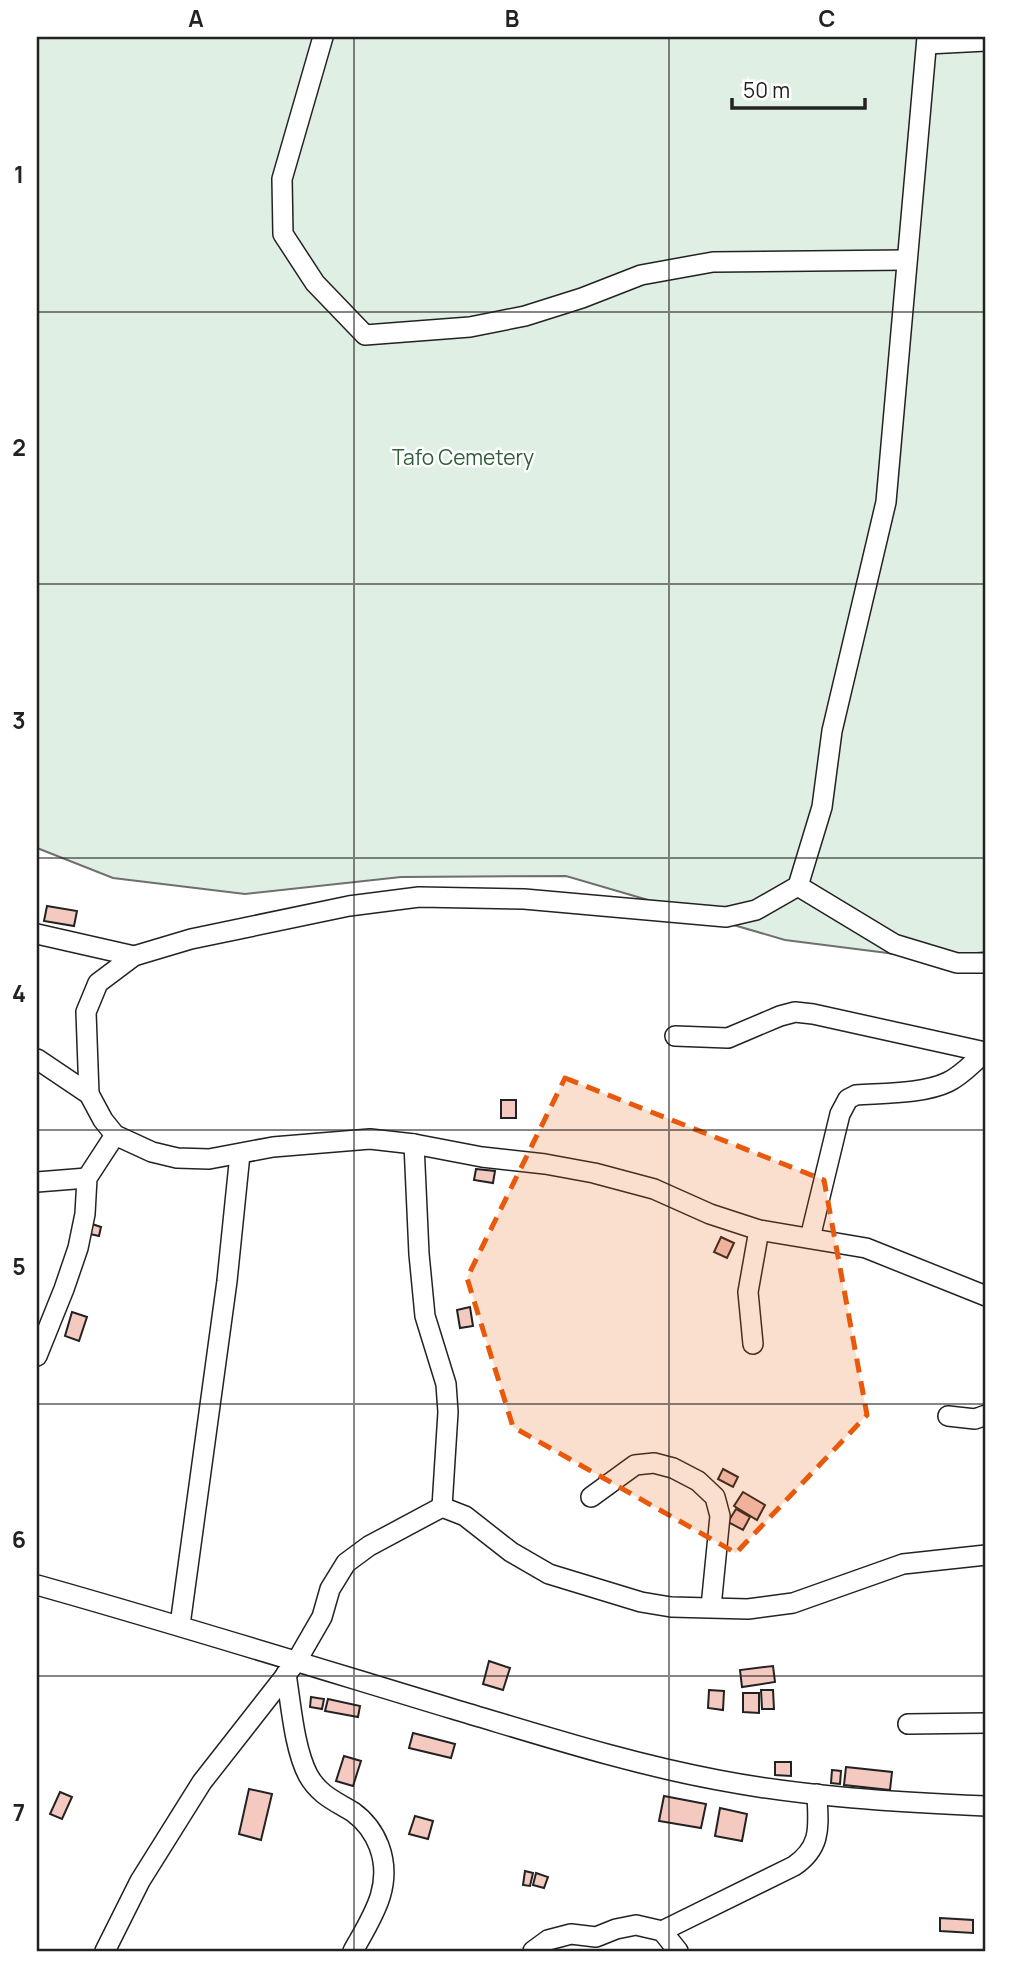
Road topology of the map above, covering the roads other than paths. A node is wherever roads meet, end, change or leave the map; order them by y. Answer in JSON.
{"nodes":[{"id":1,"x":323,"y":37,"type":"edge"},
{"id":2,"x":927,"y":41,"type":"edge"},
{"id":3,"x":986,"y":41,"type":"edge"},
{"id":4,"x":906,"y":260,"type":"junction"},
{"id":5,"x":798,"y":886,"type":"junction"},
{"id":6,"x":37,"y":934,"type":"edge"},
{"id":7,"x":134,"y":956,"type":"junction"},
{"id":8,"x":986,"y":963,"type":"edge"},
{"id":9,"x":675,"y":1036,"type":"dead end"},
{"id":10,"x":986,"y":1052,"type":"edge"},
{"id":11,"x":37,"y":1059,"type":"edge"},
{"id":12,"x":89,"y":1094,"type":"junction"},
{"id":13,"x":115,"y":1135,"type":"junction"},
{"id":14,"x":414,"y":1144,"type":"junction"},
{"id":15,"x":240,"y":1154,"type":"junction"},
{"id":16,"x":87,"y":1178,"type":"junction"},
{"id":17,"x":37,"y":1182,"type":"edge"},
{"id":18,"x":759,"y":1230,"type":"junction"},
{"id":19,"x":810,"y":1238,"type":"junction"},
{"id":20,"x":986,"y":1296,"type":"edge"},
{"id":21,"x":41,"y":1332,"type":"edge"},
{"id":22,"x":753,"y":1344,"type":"dead end"},
{"id":23,"x":37,"y":1356,"type":"edge"},
{"id":24,"x":986,"y":1415,"type":"edge"},
{"id":25,"x":948,"y":1416,"type":"dead end"},
{"id":26,"x":591,"y":1497,"type":"dead end"},
{"id":27,"x":442,"y":1507,"type":"junction"},
{"id":28,"x":986,"y":1555,"type":"edge"},
{"id":29,"x":37,"y":1585,"type":"edge"},
{"id":30,"x":711,"y":1607,"type":"junction"},
{"id":31,"x":180,"y":1625,"type":"junction"},
{"id":32,"x":291,"y":1668,"type":"junction"},
{"id":33,"x":986,"y":1723,"type":"edge"},
{"id":34,"x":908,"y":1724,"type":"dead end"},
{"id":35,"x":817,"y":1794,"type":"junction"},
{"id":36,"x":986,"y":1806,"type":"edge"},
{"id":37,"x":662,"y":1931,"type":"junction"},
{"id":38,"x":593,"y":1944,"type":"edge"},
{"id":39,"x":105,"y":1951,"type":"edge"},
{"id":40,"x":353,"y":1951,"type":"edge"},
{"id":41,"x":533,"y":1951,"type":"edge"},
{"id":42,"x":678,"y":1951,"type":"edge"}],
"edges":[{"from":1,"to":4,"type":"street"},
{"from":2,"to":3,"type":"street"},
{"from":2,"to":4,"type":"street"},
{"from":4,"to":5,"type":"street"},
{"from":5,"to":7,"type":"street"},
{"from":5,"to":8,"type":"street"},
{"from":6,"to":7,"type":"street"},
{"from":7,"to":12,"type":"street"},
{"from":9,"to":10,"type":"street"},
{"from":10,"to":19,"type":"street"},
{"from":11,"to":12,"type":"street"},
{"from":12,"to":13,"type":"street"},
{"from":13,"to":15,"type":"street"},
{"from":13,"to":16,"type":"street"},
{"from":14,"to":15,"type":"street"},
{"from":14,"to":18,"type":"street"},
{"from":14,"to":27,"type":"street"},
{"from":15,"to":31,"type":"street"},
{"from":16,"to":17,"type":"street"},
{"from":16,"to":21,"type":"street"},
{"from":18,"to":19,"type":"street"},
{"from":18,"to":22,"type":"street"},
{"from":19,"to":20,"type":"street"},
{"from":21,"to":23,"type":"street"},
{"from":24,"to":25,"type":"street"},
{"from":26,"to":30,"type":"street"},
{"from":27,"to":30,"type":"street"},
{"from":27,"to":32,"type":"street"},
{"from":28,"to":30,"type":"street"},
{"from":29,"to":31,"type":"street"},
{"from":31,"to":32,"type":"street"},
{"from":32,"to":35,"type":"street"},
{"from":32,"to":39,"type":"street"},
{"from":32,"to":40,"type":"street"},
{"from":33,"to":34,"type":"street"},
{"from":35,"to":36,"type":"street"},
{"from":35,"to":37,"type":"street"},
{"from":37,"to":38,"type":"street"},
{"from":37,"to":42,"type":"street"},
{"from":38,"to":41,"type":"street"}]}
